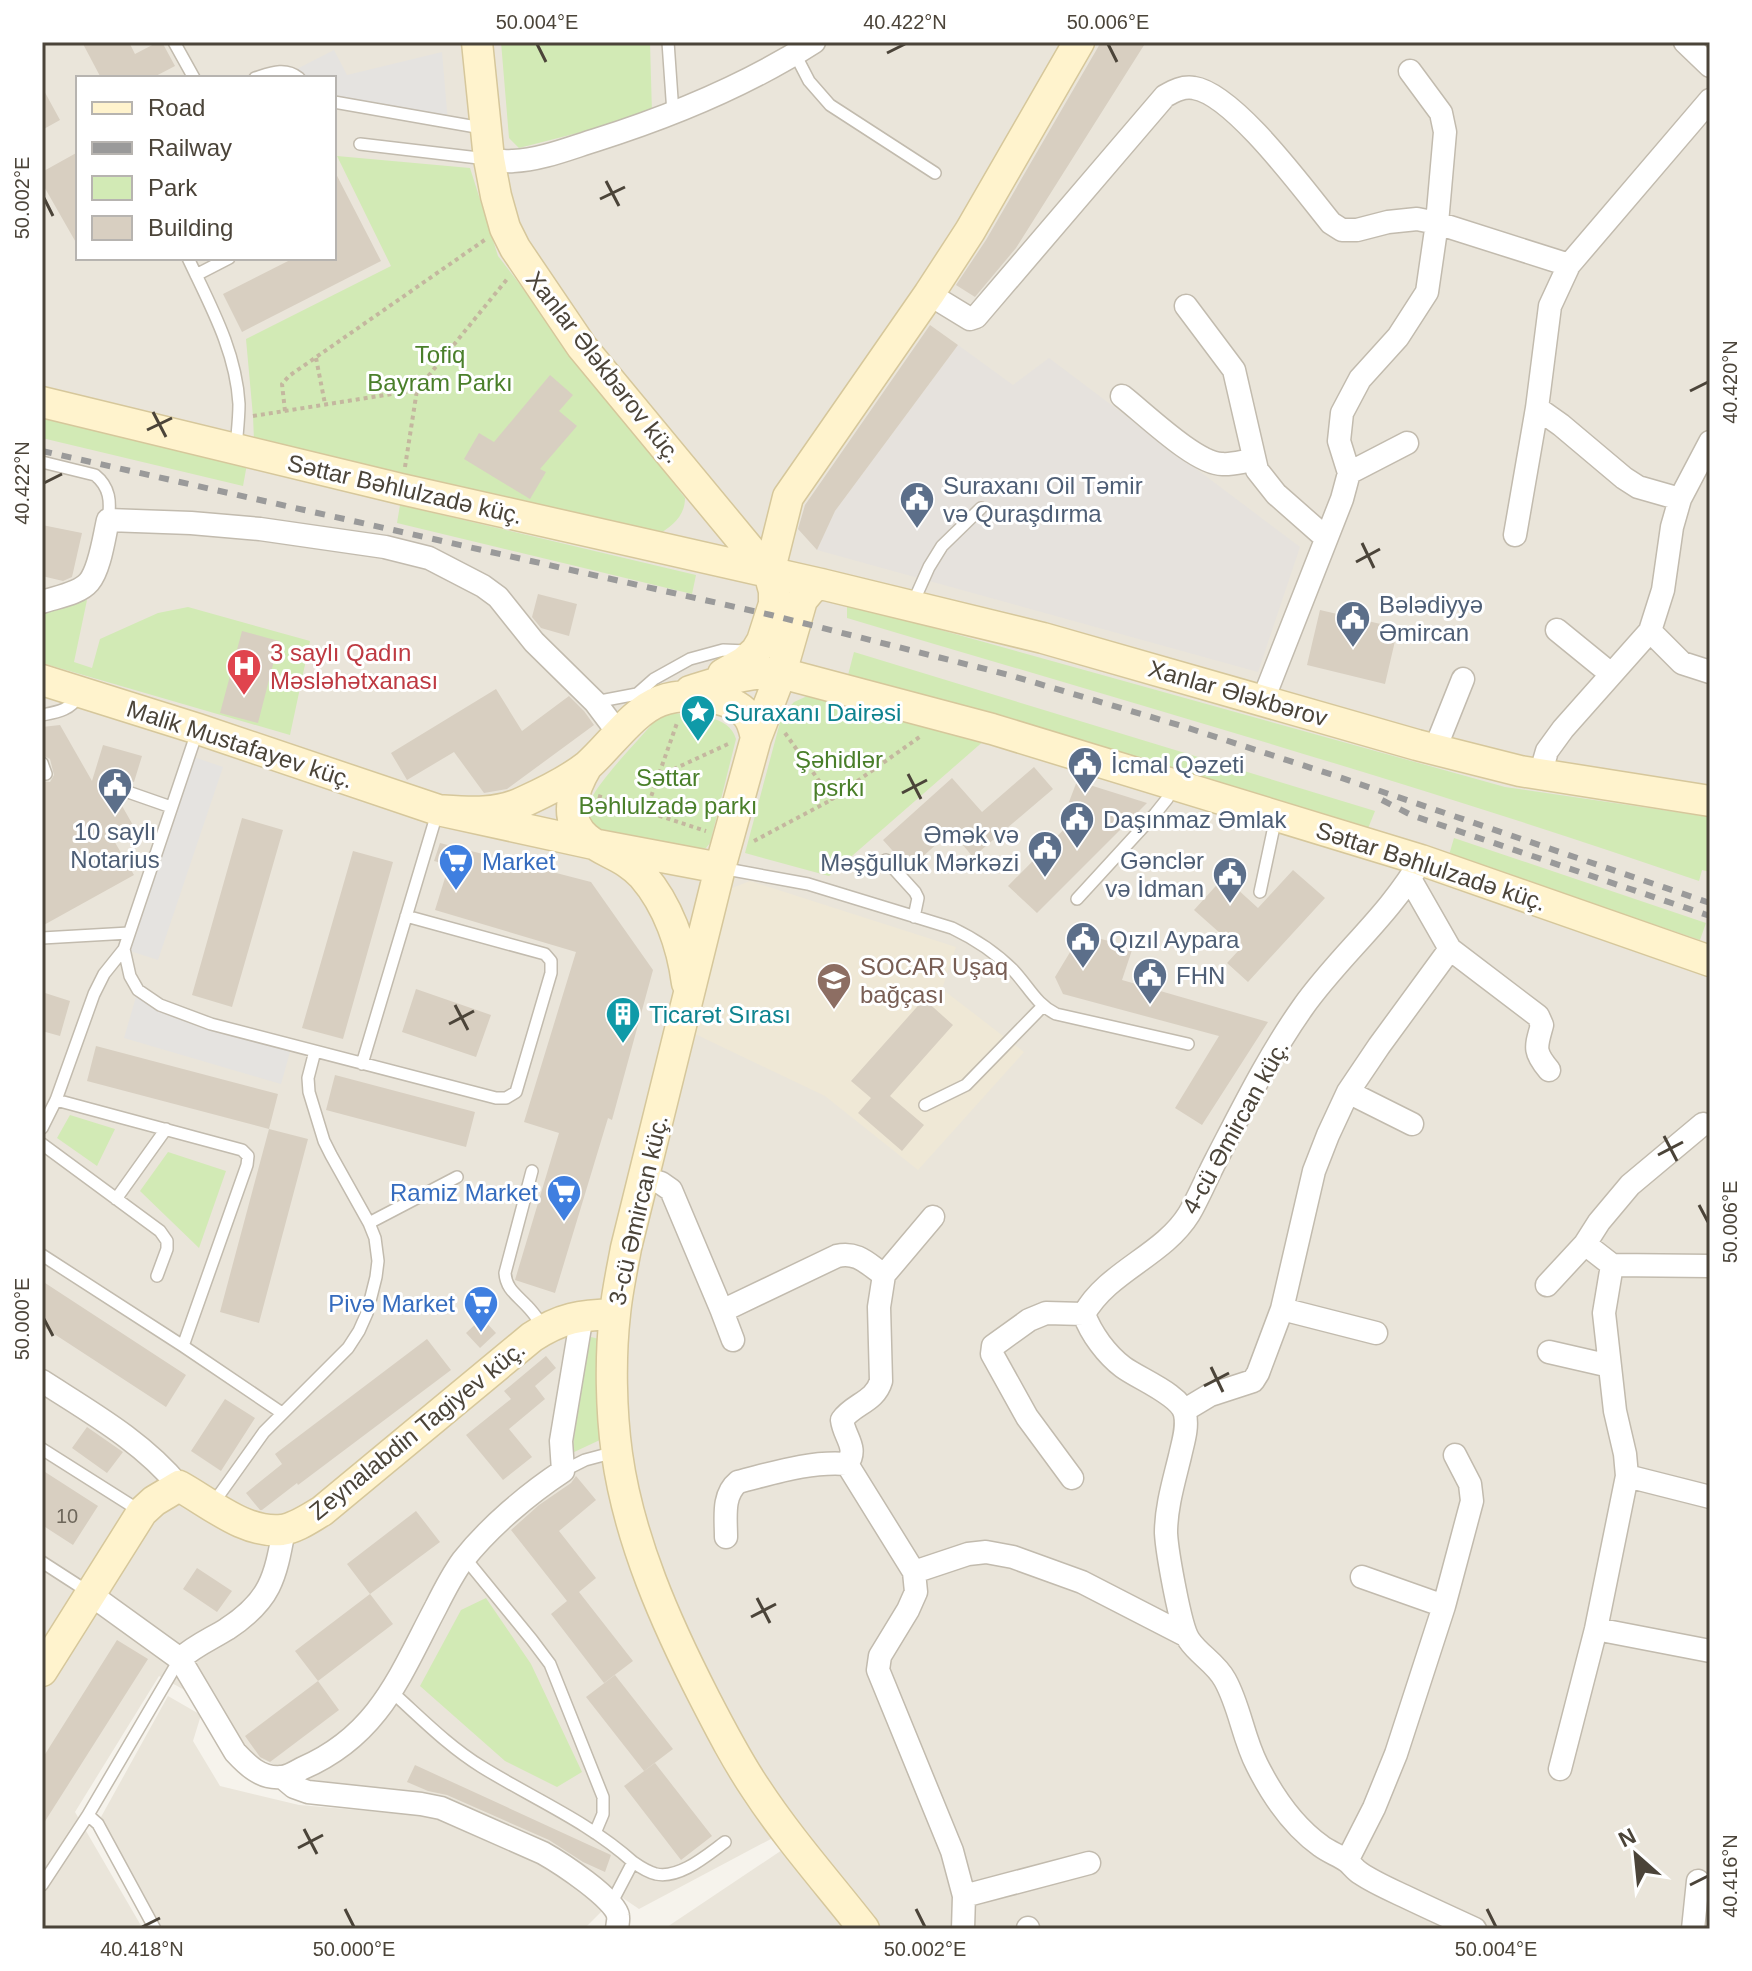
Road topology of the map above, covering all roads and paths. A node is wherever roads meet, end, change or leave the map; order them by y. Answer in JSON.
{"nodes":[{"id":1,"x":174,"y":42,"type":"edge"},
{"id":2,"x":477,"y":42,"type":"edge"},
{"id":3,"x":668,"y":42,"type":"edge"},
{"id":4,"x":1079,"y":42,"type":"edge"},
{"id":5,"x":1685,"y":42,"type":"edge"},
{"id":6,"x":804,"y":48,"type":"edge"},
{"id":7,"x":1710,"y":66,"type":"edge"},
{"id":8,"x":1410,"y":71,"type":"dead end"},
{"id":9,"x":193,"y":76,"type":"edge"},
{"id":10,"x":262,"y":76,"type":"edge"},
{"id":11,"x":296,"y":76,"type":"edge"},
{"id":12,"x":1710,"y":100,"type":"edge"},
{"id":13,"x":336,"y":103,"type":"edge"},
{"id":14,"x":673,"y":114,"type":"junction"},
{"id":15,"x":360,"y":144,"type":"dead end"},
{"id":16,"x":488,"y":144,"type":"junction"},
{"id":17,"x":935,"y":173,"type":"dead end"},
{"id":18,"x":1437,"y":223,"type":"junction"},
{"id":19,"x":492,"y":235,"type":"dead end"},
{"id":20,"x":189,"y":260,"type":"edge"},
{"id":21,"x":225,"y":260,"type":"edge"},
{"id":22,"x":1569,"y":265,"type":"junction"},
{"id":23,"x":196,"y":275,"type":"junction"},
{"id":24,"x":510,"y":275,"type":"dead end"},
{"id":25,"x":929,"y":294,"type":"junction"},
{"id":26,"x":1186,"y":306,"type":"dead end"},
{"id":27,"x":316,"y":358,"type":"junction"},
{"id":28,"x":417,"y":390,"type":"junction"},
{"id":29,"x":1122,"y":396,"type":"dead end"},
{"id":30,"x":42,"y":402,"type":"edge"},
{"id":31,"x":325,"y":404,"type":"junction"},
{"id":32,"x":1537,"y":408,"type":"junction"},
{"id":33,"x":285,"y":411,"type":"junction"},
{"id":34,"x":253,"y":416,"type":"dead end"},
{"id":35,"x":1710,"y":442,"type":"edge"},
{"id":36,"x":1407,"y":443,"type":"dead end"},
{"id":37,"x":236,"y":449,"type":"junction"},
{"id":38,"x":1254,"y":460,"type":"junction"},
{"id":39,"x":42,"y":462,"type":"edge"},
{"id":40,"x":1349,"y":473,"type":"junction"},
{"id":41,"x":401,"y":489,"type":"junction"},
{"id":42,"x":1680,"y":499,"type":"junction"},
{"id":43,"x":981,"y":508,"type":"dead end"},
{"id":44,"x":108,"y":520,"type":"junction"},
{"id":45,"x":1515,"y":535,"type":"dead end"},
{"id":46,"x":1326,"y":538,"type":"junction"},
{"id":47,"x":769,"y":573,"type":"junction"},
{"id":48,"x":821,"y":584,"type":"junction"},
{"id":49,"x":42,"y":602,"type":"edge"},
{"id":50,"x":911,"y":606,"type":"junction"},
{"id":51,"x":1557,"y":630,"type":"dead end"},
{"id":52,"x":1650,"y":631,"type":"junction"},
{"id":53,"x":756,"y":651,"type":"junction"},
{"id":54,"x":1710,"y":672,"type":"edge"},
{"id":55,"x":781,"y":673,"type":"junction"},
{"id":56,"x":1611,"y":674,"type":"junction"},
{"id":57,"x":1463,"y":679,"type":"dead end"},
{"id":58,"x":42,"y":680,"type":"edge"},
{"id":59,"x":80,"y":692,"type":"junction"},
{"id":60,"x":1263,"y":700,"type":"junction"},
{"id":61,"x":595,"y":702,"type":"junction"},
{"id":62,"x":669,"y":710,"type":"junction"},
{"id":63,"x":933,"y":714,"type":"junction"},
{"id":64,"x":42,"y":715,"type":"edge"},
{"id":65,"x":198,"y":729,"type":"junction"},
{"id":66,"x":619,"y":734,"type":"junction"},
{"id":67,"x":755,"y":742,"type":"junction"},
{"id":68,"x":1435,"y":749,"type":"junction"},
{"id":69,"x":587,"y":766,"type":"junction"},
{"id":70,"x":1540,"y":775,"type":"junction"},
{"id":71,"x":659,"y":776,"type":"junction"},
{"id":72,"x":108,"y":785,"type":"dead end"},
{"id":73,"x":1174,"y":785,"type":"junction"},
{"id":74,"x":598,"y":796,"type":"dead end"},
{"id":75,"x":832,"y":799,"type":"junction"},
{"id":76,"x":1710,"y":801,"type":"edge"},
{"id":77,"x":171,"y":807,"type":"junction"},
{"id":78,"x":438,"y":810,"type":"junction"},
{"id":79,"x":646,"y":811,"type":"junction"},
{"id":80,"x":1276,"y":816,"type":"junction"},
{"id":81,"x":756,"y":828,"type":"dead end"},
{"id":82,"x":708,"y":831,"type":"dead end"},
{"id":83,"x":598,"y":845,"type":"junction"},
{"id":84,"x":886,"y":860,"type":"dead end"},
{"id":85,"x":720,"y":868,"type":"junction"},
{"id":86,"x":1416,"y":870,"type":"junction"},
{"id":87,"x":1260,"y":892,"type":"dead end"},
{"id":88,"x":1077,"y":899,"type":"dead end"},
{"id":89,"x":406,"y":916,"type":"junction"},
{"id":90,"x":914,"y":917,"type":"junction"},
{"id":91,"x":129,"y":933,"type":"junction"},
{"id":92,"x":42,"y":938,"type":"edge"},
{"id":93,"x":124,"y":949,"type":"junction"},
{"id":94,"x":1450,"y":949,"type":"junction"},
{"id":95,"x":1710,"y":961,"type":"edge"},
{"id":96,"x":689,"y":992,"type":"junction"},
{"id":97,"x":1042,"y":1007,"type":"junction"},
{"id":98,"x":1188,"y":1044,"type":"dead end"},
{"id":99,"x":315,"y":1051,"type":"junction"},
{"id":100,"x":362,"y":1064,"type":"junction"},
{"id":101,"x":1549,"y":1070,"type":"dead end"},
{"id":102,"x":1348,"y":1092,"type":"junction"},
{"id":103,"x":56,"y":1100,"type":"junction"},
{"id":104,"x":925,"y":1105,"type":"dead end"},
{"id":105,"x":1412,"y":1124,"type":"dead end"},
{"id":106,"x":1703,"y":1124,"type":"dead end"},
{"id":107,"x":42,"y":1128,"type":"edge"},
{"id":108,"x":166,"y":1129,"type":"junction"},
{"id":109,"x":42,"y":1144,"type":"edge"},
{"id":110,"x":532,"y":1171,"type":"dead end"},
{"id":111,"x":457,"y":1177,"type":"dead end"},
{"id":112,"x":644,"y":1178,"type":"junction"},
{"id":113,"x":116,"y":1199,"type":"junction"},
{"id":114,"x":933,"y":1217,"type":"dead end"},
{"id":115,"x":369,"y":1223,"type":"junction"},
{"id":116,"x":1585,"y":1244,"type":"junction"},
{"id":117,"x":42,"y":1255,"type":"edge"},
{"id":118,"x":1612,"y":1265,"type":"junction"},
{"id":119,"x":1710,"y":1266,"type":"edge"},
{"id":120,"x":884,"y":1275,"type":"junction"},
{"id":121,"x":157,"y":1276,"type":"dead end"},
{"id":122,"x":1547,"y":1285,"type":"dead end"},
{"id":123,"x":1282,"y":1309,"type":"junction"},
{"id":124,"x":722,"y":1311,"type":"junction"},
{"id":125,"x":615,"y":1314,"type":"junction"},
{"id":126,"x":1084,"y":1314,"type":"junction"},
{"id":127,"x":582,"y":1315,"type":"junction"},
{"id":128,"x":545,"y":1329,"type":"junction"},
{"id":129,"x":1376,"y":1333,"type":"dead end"},
{"id":130,"x":733,"y":1340,"type":"dead end"},
{"id":131,"x":183,"y":1346,"type":"junction"},
{"id":132,"x":1549,"y":1352,"type":"dead end"},
{"id":133,"x":1610,"y":1366,"type":"junction"},
{"id":134,"x":42,"y":1381,"type":"edge"},
{"id":135,"x":1185,"y":1410,"type":"junction"},
{"id":136,"x":282,"y":1413,"type":"junction"},
{"id":137,"x":42,"y":1449,"type":"edge"},
{"id":138,"x":616,"y":1451,"type":"junction"},
{"id":139,"x":1455,"y":1455,"type":"dead end"},
{"id":140,"x":847,"y":1464,"type":"junction"},
{"id":141,"x":563,"y":1471,"type":"junction"},
{"id":142,"x":1627,"y":1476,"type":"junction"},
{"id":143,"x":1072,"y":1478,"type":"dead end"},
{"id":144,"x":179,"y":1486,"type":"junction"},
{"id":145,"x":1710,"y":1497,"type":"edge"},
{"id":146,"x":212,"y":1505,"type":"junction"},
{"id":147,"x":142,"y":1512,"type":"junction"},
{"id":148,"x":284,"y":1530,"type":"junction"},
{"id":149,"x":726,"y":1537,"type":"dead end"},
{"id":150,"x":465,"y":1558,"type":"junction"},
{"id":151,"x":42,"y":1562,"type":"edge"},
{"id":152,"x":914,"y":1572,"type":"junction"},
{"id":153,"x":1362,"y":1577,"type":"dead end"},
{"id":154,"x":90,"y":1594,"type":"junction"},
{"id":155,"x":1444,"y":1606,"type":"junction"},
{"id":156,"x":1596,"y":1629,"type":"junction"},
{"id":157,"x":1185,"y":1635,"type":"junction"},
{"id":158,"x":1710,"y":1651,"type":"edge"},
{"id":159,"x":180,"y":1659,"type":"junction"},
{"id":160,"x":42,"y":1671,"type":"edge"},
{"id":161,"x":392,"y":1692,"type":"junction"},
{"id":162,"x":1560,"y":1769,"type":"dead end"},
{"id":163,"x":282,"y":1777,"type":"junction"},
{"id":164,"x":88,"y":1815,"type":"junction"},
{"id":165,"x":595,"y":1833,"type":"junction"},
{"id":166,"x":725,"y":1842,"type":"dead end"},
{"id":167,"x":1347,"y":1861,"type":"junction"},
{"id":168,"x":633,"y":1862,"type":"junction"},
{"id":169,"x":1089,"y":1863,"type":"dead end"},
{"id":170,"x":1698,"y":1881,"type":"dead end"},
{"id":171,"x":42,"y":1885,"type":"edge"},
{"id":172,"x":964,"y":1896,"type":"junction"},
{"id":173,"x":612,"y":1902,"type":"junction"},
{"id":174,"x":155,"y":1929,"type":"edge"},
{"id":175,"x":617,"y":1929,"type":"edge"},
{"id":176,"x":864,"y":1929,"type":"edge"},
{"id":177,"x":963,"y":1929,"type":"edge"},
{"id":178,"x":1475,"y":1929,"type":"edge"},
{"id":179,"x":1693,"y":1929,"type":"edge"}],
"edges":[{"from":1,"to":9,"type":"lane"},
{"from":2,"to":16,"type":"main road","name":"Xanlar Ələkbərov küç."},
{"from":3,"to":14,"type":"lane"},
{"from":4,"to":25,"type":"main road"},
{"from":5,"to":7,"type":"street"},
{"from":6,"to":14,"type":"street"},
{"from":6,"to":17,"type":"lane"},
{"from":8,"to":18,"type":"street"},
{"from":10,"to":11,"type":"lane"},
{"from":12,"to":22,"type":"street"},
{"from":13,"to":16,"type":"lane"},
{"from":14,"to":16,"type":"street"},
{"from":15,"to":16,"type":"lane"},
{"from":16,"to":47,"type":"main road","name":"Xanlar Ələkbərov küç."},
{"from":18,"to":22,"type":"street"},
{"from":18,"to":25,"type":"street"},
{"from":18,"to":40,"type":"street"},
{"from":19,"to":27,"type":"path"},
{"from":20,"to":23,"type":"lane"},
{"from":21,"to":23,"type":"lane"},
{"from":22,"to":32,"type":"street"},
{"from":23,"to":37,"type":"lane"},
{"from":24,"to":28,"type":"path"},
{"from":25,"to":47,"type":"main road"},
{"from":26,"to":38,"type":"street"},
{"from":27,"to":31,"type":"path"},
{"from":27,"to":33,"type":"path"},
{"from":28,"to":31,"type":"path"},
{"from":28,"to":41,"type":"path"},
{"from":29,"to":38,"type":"street"},
{"from":30,"to":37,"type":"main road","name":"Səttar Bəhlulzadə küç."},
{"from":31,"to":33,"type":"path"},
{"from":32,"to":42,"type":"street"},
{"from":32,"to":45,"type":"street"},
{"from":33,"to":34,"type":"path"},
{"from":35,"to":42,"type":"street"},
{"from":36,"to":40,"type":"street"},
{"from":37,"to":41,"type":"main road","name":"Səttar Bəhlulzadə küç."},
{"from":38,"to":46,"type":"street"},
{"from":39,"to":44,"type":"lane"},
{"from":40,"to":46,"type":"street"},
{"from":41,"to":47,"type":"main road","name":"Səttar Bəhlulzadə küç."},
{"from":42,"to":52,"type":"street"},
{"from":43,"to":50,"type":"lane"},
{"from":44,"to":49,"type":"street"},
{"from":44,"to":61,"type":"street"},
{"from":46,"to":60,"type":"street"},
{"from":47,"to":48,"type":"main road","name":"Xanlar Ələkbərov"},
{"from":47,"to":53,"type":"main road"},
{"from":48,"to":50,"type":"main road","name":"Xanlar Ələkbərov"},
{"from":48,"to":55,"type":"main road"},
{"from":50,"to":60,"type":"main road","name":"Xanlar Ələkbərov"},
{"from":51,"to":56,"type":"street"},
{"from":52,"to":54,"type":"street"},
{"from":52,"to":56,"type":"street"},
{"from":53,"to":61,"type":"lane"},
{"from":53,"to":62,"type":"main road"},
{"from":55,"to":62,"type":"main road","name":"Səttar Bəhlulzadə küç."},
{"from":55,"to":63,"type":"main road","name":"Səttar Bəhlulzadə küç."},
{"from":55,"to":67,"type":"main road"},
{"from":56,"to":70,"type":"street"},
{"from":57,"to":68,"type":"street"},
{"from":58,"to":59,"type":"main road","name":"Malik Mustafayev küç."},
{"from":59,"to":64,"type":"lane"},
{"from":59,"to":65,"type":"main road","name":"Malik Mustafayev küç."},
{"from":60,"to":68,"type":"main road","name":"Xanlar Ələkbərov"},
{"from":61,"to":66,"type":"street"},
{"from":62,"to":66,"type":"main road"},
{"from":62,"to":67,"type":"main road"},
{"from":62,"to":71,"type":"path"},
{"from":63,"to":73,"type":"main road","name":"Səttar Bəhlulzadə küç."},
{"from":63,"to":75,"type":"path"},
{"from":65,"to":77,"type":"lane"},
{"from":65,"to":78,"type":"main road","name":"Malik Mustafayev küç."},
{"from":66,"to":69,"type":"main road"},
{"from":67,"to":71,"type":"path"},
{"from":67,"to":75,"type":"path"},
{"from":67,"to":85,"type":"main road"},
{"from":68,"to":70,"type":"main road","name":"Xanlar Ələkbərov"},
{"from":69,"to":78,"type":"main road"},
{"from":69,"to":83,"type":"main road"},
{"from":70,"to":76,"type":"main road","name":"Xanlar Ələkbərov"},
{"from":71,"to":79,"type":"path"},
{"from":72,"to":77,"type":"lane"},
{"from":73,"to":80,"type":"main road","name":"Səttar Bəhlulzadə küç."},
{"from":73,"to":88,"type":"lane"},
{"from":74,"to":79,"type":"path"},
{"from":75,"to":81,"type":"path"},
{"from":77,"to":91,"type":"lane"},
{"from":78,"to":83,"type":"main road"},
{"from":78,"to":89,"type":"lane"},
{"from":79,"to":82,"type":"path"},
{"from":80,"to":86,"type":"main road","name":"Səttar Bəhlulzadə küç."},
{"from":80,"to":87,"type":"lane"},
{"from":83,"to":85,"type":"main road"},
{"from":83,"to":96,"type":"main road","name":"3-cü Əmircan küç."},
{"from":84,"to":90,"type":"lane"},
{"from":85,"to":90,"type":"lane"},
{"from":85,"to":96,"type":"main road"},
{"from":86,"to":94,"type":"street"},
{"from":86,"to":95,"type":"main road","name":"Səttar Bəhlulzadə küç."},
{"from":86,"to":126,"type":"street","name":"4-cü Əmircan küç."},
{"from":89,"to":100,"type":"lane"},
{"from":89,"to":100,"type":"lane"},
{"from":90,"to":97,"type":"lane"},
{"from":91,"to":92,"type":"lane"},
{"from":91,"to":93,"type":"lane"},
{"from":93,"to":99,"type":"lane"},
{"from":93,"to":103,"type":"lane"},
{"from":94,"to":101,"type":"street"},
{"from":94,"to":102,"type":"street"},
{"from":96,"to":112,"type":"main road","name":"3-cü Əmircan küç."},
{"from":97,"to":98,"type":"lane"},
{"from":97,"to":104,"type":"lane"},
{"from":99,"to":100,"type":"lane"},
{"from":99,"to":115,"type":"lane"},
{"from":102,"to":105,"type":"street"},
{"from":102,"to":123,"type":"street"},
{"from":103,"to":107,"type":"lane"},
{"from":103,"to":108,"type":"lane"},
{"from":106,"to":116,"type":"street"},
{"from":108,"to":113,"type":"lane"},
{"from":108,"to":131,"type":"lane"},
{"from":109,"to":113,"type":"lane"},
{"from":110,"to":128,"type":"lane"},
{"from":111,"to":115,"type":"lane"},
{"from":112,"to":124,"type":"street"},
{"from":112,"to":125,"type":"main road","name":"3-cü Əmircan küç."},
{"from":113,"to":121,"type":"lane"},
{"from":114,"to":120,"type":"street"},
{"from":115,"to":136,"type":"lane"},
{"from":116,"to":118,"type":"street"},
{"from":116,"to":122,"type":"street"},
{"from":117,"to":131,"type":"lane"},
{"from":118,"to":119,"type":"street"},
{"from":118,"to":133,"type":"street"},
{"from":120,"to":124,"type":"street"},
{"from":120,"to":140,"type":"street"},
{"from":123,"to":129,"type":"street"},
{"from":123,"to":135,"type":"street"},
{"from":124,"to":130,"type":"street"},
{"from":125,"to":127,"type":"main road","name":"Zeynalabdin Tagiyev küç."},
{"from":125,"to":138,"type":"main road","name":"3-cü Əmircan küç."},
{"from":126,"to":135,"type":"street"},
{"from":126,"to":143,"type":"street"},
{"from":127,"to":128,"type":"main road","name":"Zeynalabdin Tagiyev küç."},
{"from":127,"to":141,"type":"street"},
{"from":128,"to":148,"type":"main road","name":"Zeynalabdin Tagiyev küç."},
{"from":131,"to":136,"type":"lane"},
{"from":132,"to":133,"type":"street"},
{"from":133,"to":142,"type":"street"},
{"from":134,"to":144,"type":"street","name":"Zeynalabdin Tagiyev küç."},
{"from":135,"to":157,"type":"street"},
{"from":136,"to":146,"type":"lane"},
{"from":137,"to":147,"type":"lane"},
{"from":138,"to":141,"type":"lane"},
{"from":138,"to":176,"type":"main road","name":"3-cü Əmircan küç."},
{"from":139,"to":155,"type":"street"},
{"from":140,"to":149,"type":"street"},
{"from":140,"to":152,"type":"street"},
{"from":141,"to":150,"type":"street"},
{"from":142,"to":145,"type":"street"},
{"from":142,"to":156,"type":"street"},
{"from":144,"to":146,"type":"main road","name":"Zeynalabdin Tagiyev küç."},
{"from":144,"to":147,"type":"main road"},
{"from":146,"to":148,"type":"main road","name":"Zeynalabdin Tagiyev küç."},
{"from":147,"to":154,"type":"main road"},
{"from":148,"to":159,"type":"street"},
{"from":150,"to":161,"type":"street"},
{"from":150,"to":165,"type":"lane"},
{"from":151,"to":154,"type":"lane"},
{"from":152,"to":157,"type":"street"},
{"from":152,"to":172,"type":"street"},
{"from":153,"to":155,"type":"street"},
{"from":154,"to":159,"type":"street"},
{"from":154,"to":160,"type":"main road"},
{"from":155,"to":167,"type":"street"},
{"from":156,"to":158,"type":"street"},
{"from":156,"to":162,"type":"street"},
{"from":157,"to":167,"type":"street"},
{"from":159,"to":163,"type":"street"},
{"from":159,"to":164,"type":"lane"},
{"from":161,"to":163,"type":"street"},
{"from":161,"to":165,"type":"lane"},
{"from":163,"to":173,"type":"street"},
{"from":164,"to":171,"type":"lane"},
{"from":164,"to":174,"type":"lane"},
{"from":165,"to":168,"type":"lane"},
{"from":166,"to":168,"type":"lane"},
{"from":167,"to":178,"type":"street"},
{"from":168,"to":173,"type":"lane"},
{"from":169,"to":172,"type":"street"},
{"from":170,"to":179,"type":"street"},
{"from":172,"to":177,"type":"street"},
{"from":173,"to":175,"type":"street"}]}
